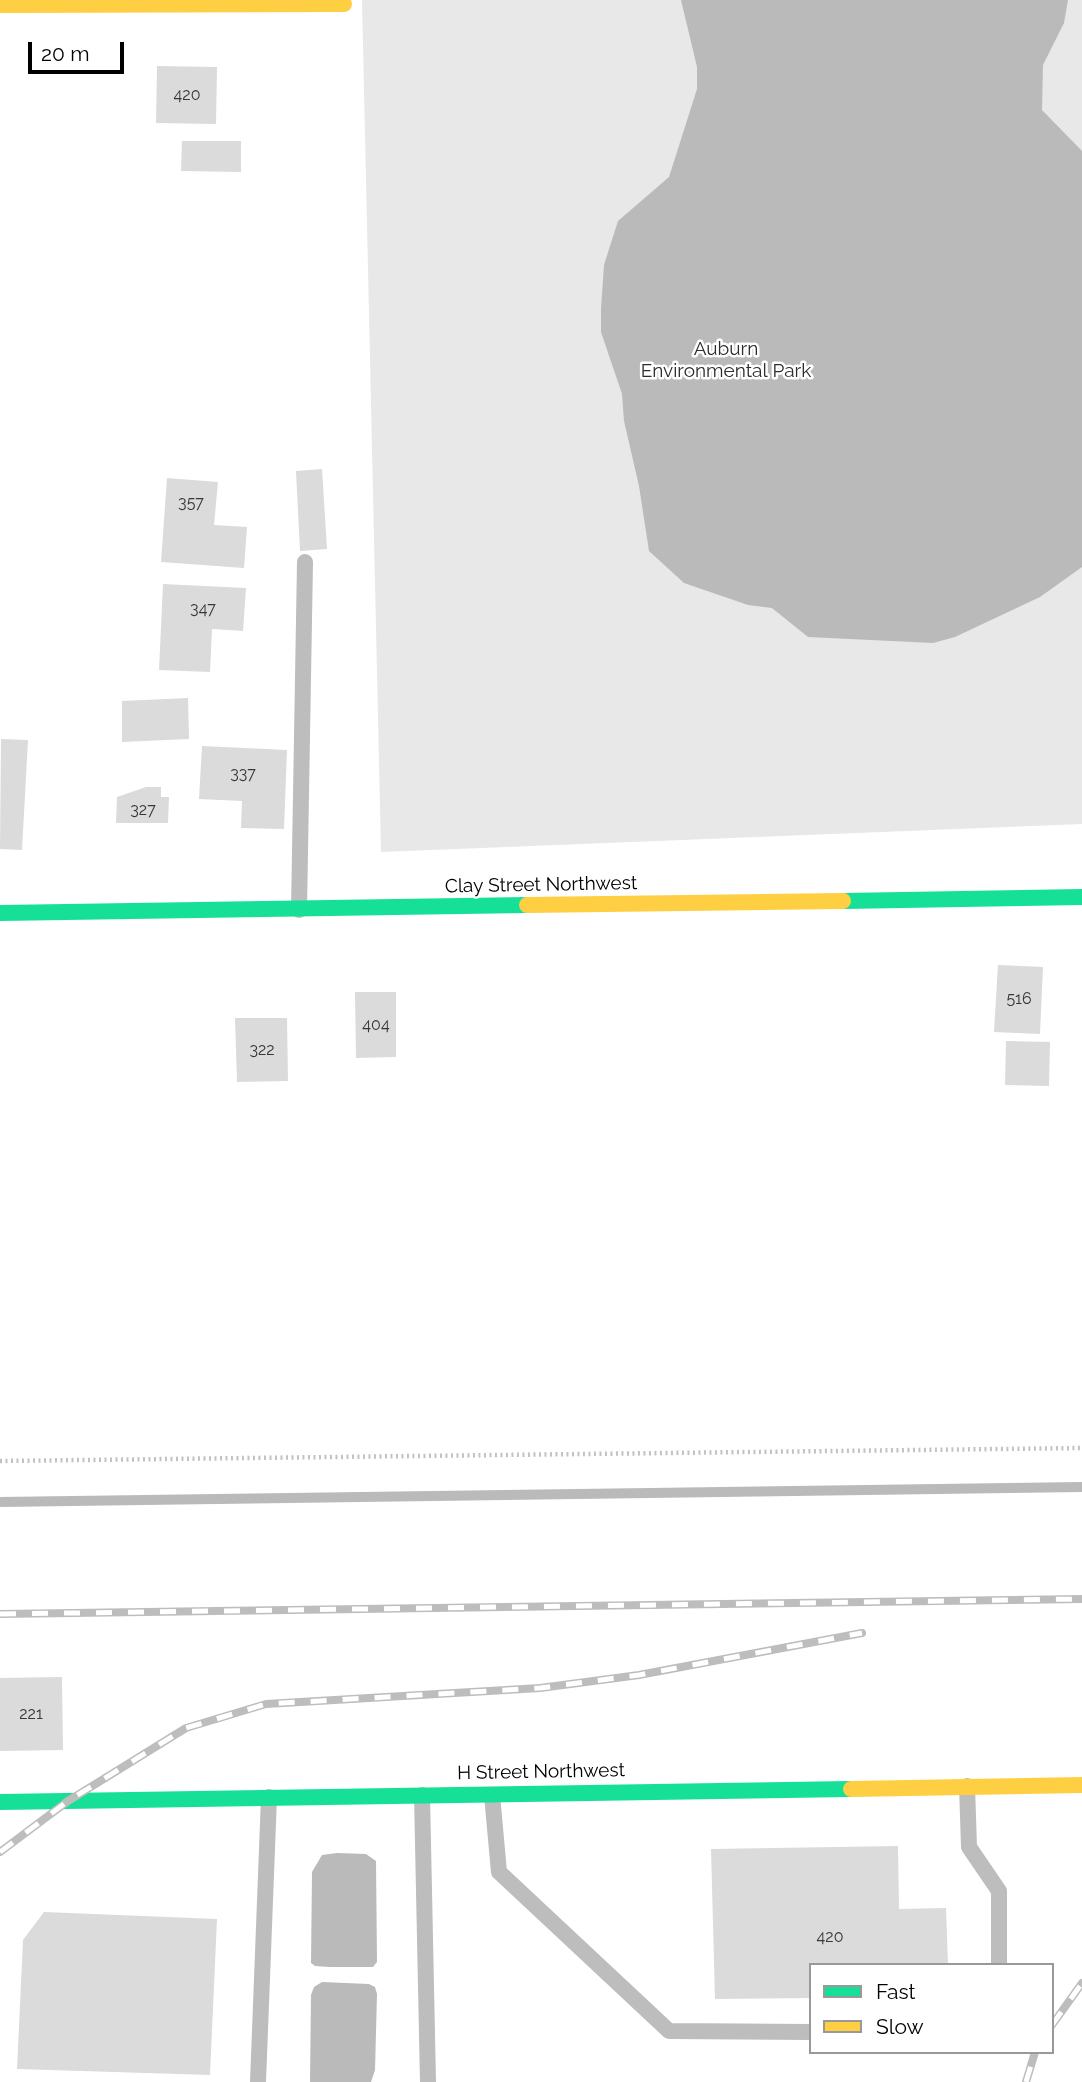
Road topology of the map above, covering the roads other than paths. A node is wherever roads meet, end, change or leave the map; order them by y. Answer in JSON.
{"nodes":[{"id":1,"x":0,"y":5,"type":"edge"},
{"id":2,"x":344,"y":5,"type":"dead end"},
{"id":3,"x":305,"y":562,"type":"dead end"},
{"id":4,"x":1082,"y":897,"type":"edge"},
{"id":5,"x":299,"y":910,"type":"junction"},
{"id":6,"x":0,"y":914,"type":"edge"},
{"id":7,"x":1082,"y":1785,"type":"edge"},
{"id":8,"x":967,"y":1786,"type":"junction"},
{"id":9,"x":492,"y":1794,"type":"junction"},
{"id":10,"x":422,"y":1795,"type":"junction"},
{"id":11,"x":269,"y":1797,"type":"junction"},
{"id":12,"x":0,"y":1802,"type":"edge"},
{"id":13,"x":999,"y":1963,"type":"edge"},
{"id":14,"x":809,"y":2032,"type":"edge"},
{"id":15,"x":258,"y":2082,"type":"edge"},
{"id":16,"x":428,"y":2082,"type":"edge"}],
"edges":[{"from":1,"to":2,"type":"street"},
{"from":3,"to":5,"type":"lane"},
{"from":4,"to":5,"type":"street","name":"Clay Street Northwest"},
{"from":5,"to":6,"type":"street","name":"Clay Street Northwest"},
{"from":7,"to":8,"type":"street","name":"H Street Northwest"},
{"from":8,"to":9,"type":"street","name":"H Street Northwest"},
{"from":8,"to":13,"type":"lane"},
{"from":9,"to":10,"type":"street","name":"H Street Northwest"},
{"from":9,"to":14,"type":"lane"},
{"from":10,"to":11,"type":"street","name":"H Street Northwest"},
{"from":10,"to":16,"type":"lane"},
{"from":11,"to":12,"type":"street","name":"H Street Northwest"},
{"from":11,"to":15,"type":"lane"}]}
